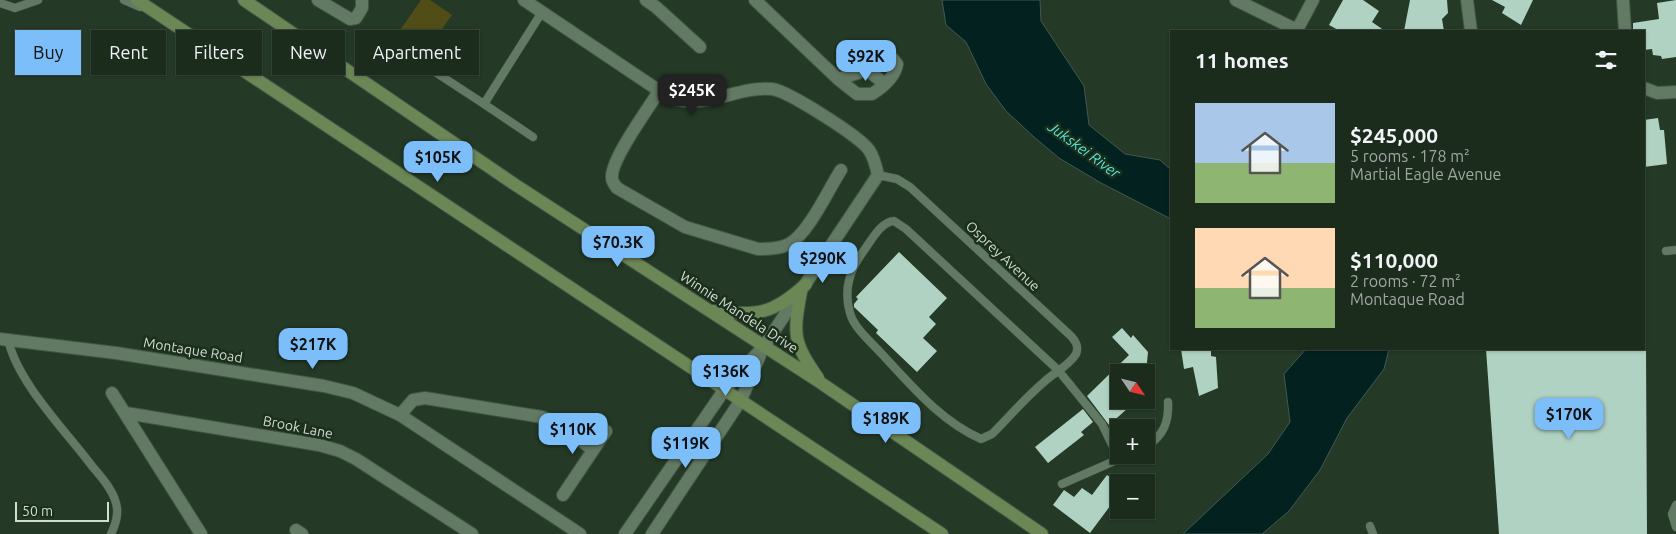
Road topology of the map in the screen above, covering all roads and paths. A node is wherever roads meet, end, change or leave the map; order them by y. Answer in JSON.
{"nodes":[{"id":1,"x":38,"y":0,"type":"edge"},
{"id":2,"x":124,"y":0,"type":"edge"},
{"id":3,"x":137,"y":0,"type":"edge"},
{"id":4,"x":244,"y":0,"type":"edge"},
{"id":5,"x":318,"y":0,"type":"edge"},
{"id":6,"x":362,"y":0,"type":"edge"},
{"id":7,"x":524,"y":0,"type":"edge"},
{"id":8,"x":646,"y":0,"type":"edge"},
{"id":9,"x":755,"y":0,"type":"edge"},
{"id":10,"x":1236,"y":0,"type":"edge"},
{"id":11,"x":1313,"y":0,"type":"edge"},
{"id":12,"x":1466,"y":0,"type":"edge"},
{"id":13,"x":1623,"y":0,"type":"edge"},
{"id":14,"x":0,"y":3,"type":"edge"},
{"id":15,"x":542,"y":12,"type":"junction"},
{"id":16,"x":165,"y":19,"type":"junction"},
{"id":17,"x":1296,"y":30,"type":"edge"},
{"id":18,"x":1298,"y":30,"type":"edge"},
{"id":19,"x":1471,"y":30,"type":"edge"},
{"id":20,"x":1625,"y":30,"type":"edge"},
{"id":21,"x":700,"y":47,"type":"dead end"},
{"id":22,"x":866,"y":69,"type":"junction"},
{"id":23,"x":440,"y":75,"type":"edge"},
{"id":24,"x":838,"y":78,"type":"junction"},
{"id":25,"x":885,"y":84,"type":"junction"},
{"id":26,"x":1645,"y":88,"type":"edge"},
{"id":27,"x":659,"y":91,"type":"junction"},
{"id":28,"x":1676,"y":92,"type":"edge"},
{"id":29,"x":484,"y":104,"type":"junction"},
{"id":30,"x":532,"y":137,"type":"dead end"},
{"id":31,"x":841,"y":170,"type":"dead end"},
{"id":32,"x":878,"y":175,"type":"junction"},
{"id":33,"x":1676,"y":250,"type":"edge"},
{"id":34,"x":1666,"y":251,"type":"dead end"},
{"id":35,"x":804,"y":288,"type":"junction"},
{"id":36,"x":709,"y":310,"type":"junction"},
{"id":37,"x":4,"y":339,"type":"edge"},
{"id":38,"x":764,"y":346,"type":"junction"},
{"id":39,"x":1058,"y":370,"type":"junction"},
{"id":40,"x":820,"y":383,"type":"junction"},
{"id":41,"x":725,"y":389,"type":"junction"},
{"id":42,"x":112,"y":393,"type":"dead end"},
{"id":43,"x":741,"y":400,"type":"junction"},
{"id":44,"x":1168,"y":402,"type":"dead end"},
{"id":45,"x":126,"y":413,"type":"junction"},
{"id":46,"x":400,"y":415,"type":"junction"},
{"id":47,"x":606,"y":431,"type":"dead end"},
{"id":48,"x":1155,"y":438,"type":"edge"},
{"id":49,"x":1110,"y":440,"type":"edge"},
{"id":50,"x":593,"y":450,"type":"junction"},
{"id":51,"x":1110,"y":462,"type":"edge"},
{"id":52,"x":1062,"y":484,"type":"dead end"},
{"id":53,"x":564,"y":495,"type":"dead end"},
{"id":54,"x":1676,"y":505,"type":"edge"},
{"id":55,"x":1676,"y":526,"type":"edge"},
{"id":56,"x":111,"y":534,"type":"edge"},
{"id":57,"x":202,"y":534,"type":"edge"},
{"id":58,"x":472,"y":534,"type":"edge"},
{"id":59,"x":580,"y":534,"type":"edge"},
{"id":60,"x":625,"y":534,"type":"edge"},
{"id":61,"x":652,"y":534,"type":"edge"},
{"id":62,"x":942,"y":534,"type":"edge"},
{"id":63,"x":1042,"y":534,"type":"edge"}],
"edges":[{"from":1,"to":14,"type":"lane"},
{"from":2,"to":16,"type":"lane"},
{"from":3,"to":16,"type":"main road"},
{"from":4,"to":36,"type":"main road","name":"Winnie Mandela Drive"},
{"from":5,"to":6,"type":"street"},
{"from":7,"to":15,"type":"street"},
{"from":8,"to":21,"type":"street"},
{"from":9,"to":24,"type":"street"},
{"from":10,"to":17,"type":"street"},
{"from":11,"to":18,"type":"street"},
{"from":12,"to":19,"type":"street"},
{"from":13,"to":20,"type":"street"},
{"from":15,"to":27,"type":"street"},
{"from":15,"to":29,"type":"lane"},
{"from":16,"to":41,"type":"main road"},
{"from":22,"to":24,"type":"street"},
{"from":22,"to":25,"type":"street"},
{"from":22,"to":25,"type":"street"},
{"from":23,"to":29,"type":"lane"},
{"from":24,"to":25,"type":"street"},
{"from":26,"to":28,"type":"street"},
{"from":27,"to":31,"type":"street"},
{"from":27,"to":32,"type":"street"},
{"from":29,"to":30,"type":"lane"},
{"from":32,"to":35,"type":"street"},
{"from":32,"to":39,"type":"lane","name":"Osprey Avenue"},
{"from":33,"to":34,"type":"lane"},
{"from":35,"to":36,"type":"main road"},
{"from":35,"to":38,"type":"street"},
{"from":35,"to":40,"type":"main road"},
{"from":36,"to":38,"type":"main road","name":"Winnie Mandela Drive"},
{"from":37,"to":46,"type":"street","name":"Montaque Road"},
{"from":37,"to":56,"type":"lane"},
{"from":38,"to":40,"type":"main road","name":"Winnie Mandela Drive"},
{"from":38,"to":41,"type":"street"},
{"from":38,"to":43,"type":"street"},
{"from":39,"to":39,"type":"lane"},
{"from":39,"to":49,"type":"lane"},
{"from":40,"to":63,"type":"main road","name":"Winnie Mandela Drive"},
{"from":41,"to":43,"type":"main road"},
{"from":41,"to":60,"type":"street"},
{"from":42,"to":45,"type":"street"},
{"from":43,"to":61,"type":"street"},
{"from":43,"to":62,"type":"main road"},
{"from":44,"to":48,"type":"lane"},
{"from":45,"to":57,"type":"street"},
{"from":45,"to":58,"type":"street","name":"Brook Lane"},
{"from":46,"to":50,"type":"street"},
{"from":46,"to":59,"type":"street","name":"Montaque Road"},
{"from":47,"to":50,"type":"street"},
{"from":50,"to":53,"type":"street"},
{"from":51,"to":52,"type":"lane"},
{"from":54,"to":55,"type":"lane"}]}
